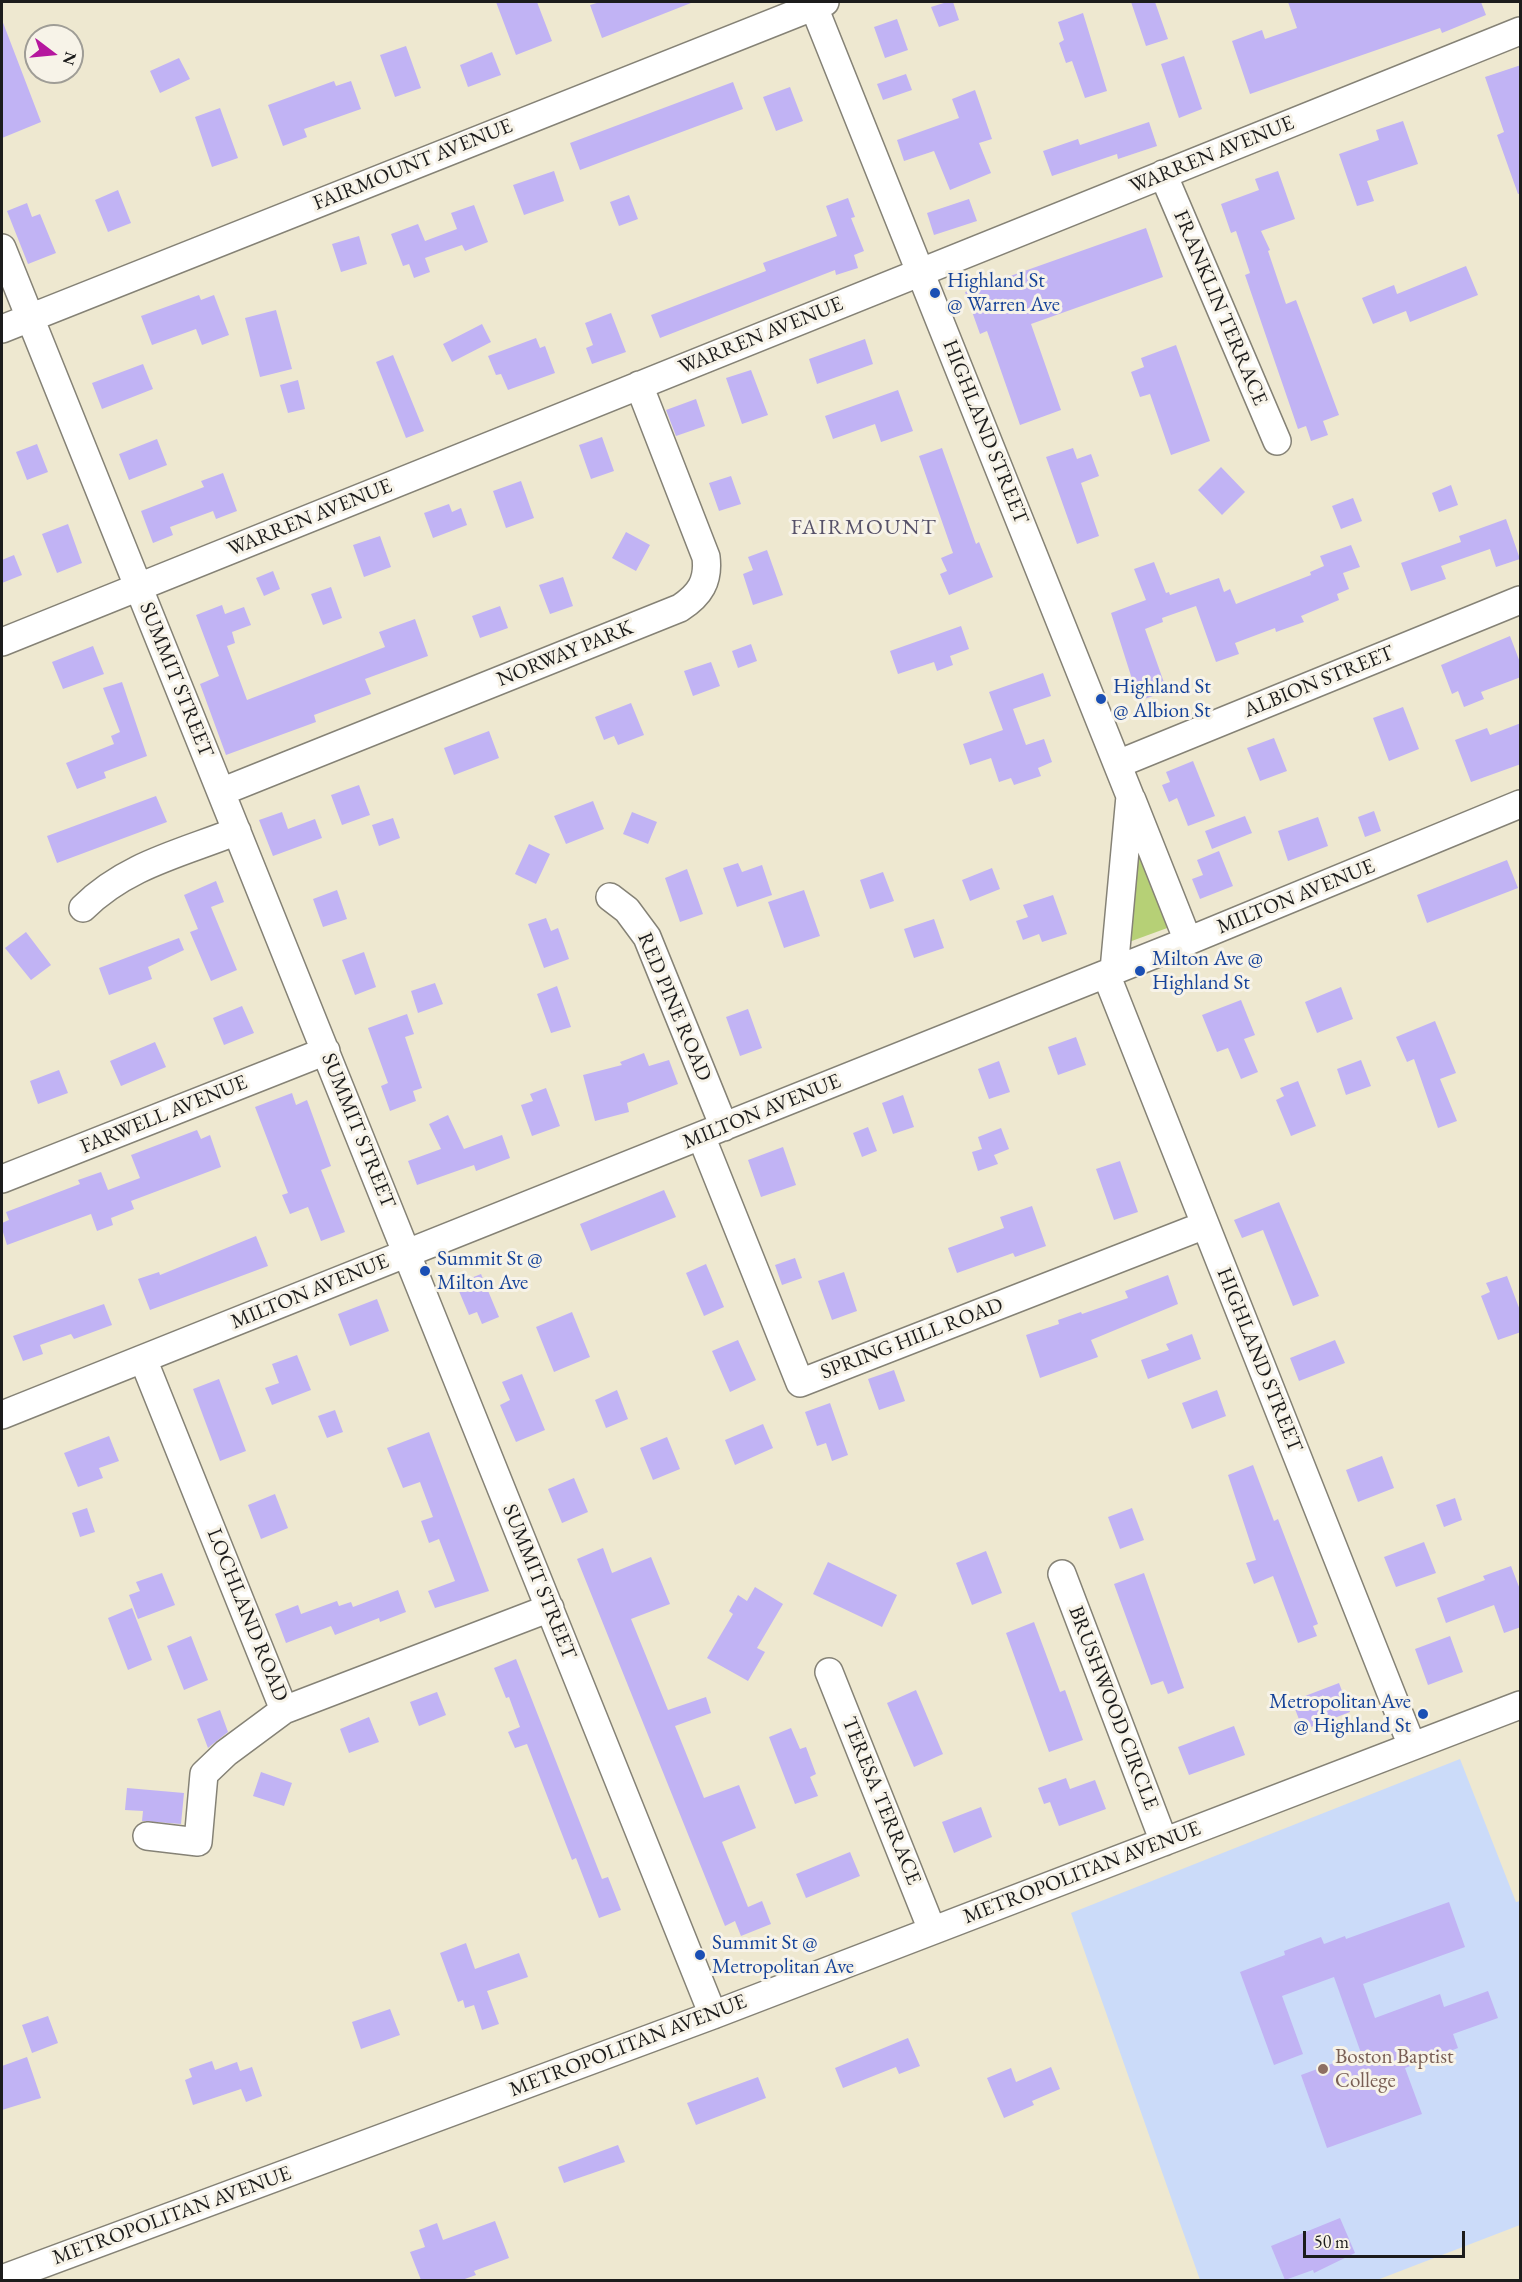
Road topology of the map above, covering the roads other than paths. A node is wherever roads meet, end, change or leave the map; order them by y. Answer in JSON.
{"nodes":[{"id":1,"x":817,"y":3,"type":"edge"},
{"id":2,"x":1521,"y":31,"type":"edge"},
{"id":3,"x":1164,"y":174,"type":"junction"},
{"id":4,"x":2,"y":248,"type":"edge"},
{"id":5,"x":921,"y":272,"type":"junction"},
{"id":6,"x":30,"y":318,"type":"junction"},
{"id":7,"x":2,"y":329,"type":"edge"},
{"id":8,"x":639,"y":385,"type":"junction"},
{"id":9,"x":1277,"y":441,"type":"dead end"},
{"id":10,"x":138,"y":587,"type":"junction"},
{"id":11,"x":1521,"y":600,"type":"edge"},
{"id":12,"x":2,"y":642,"type":"edge"},
{"id":13,"x":1118,"y":764,"type":"junction"},
{"id":14,"x":221,"y":792,"type":"junction"},
{"id":15,"x":1130,"y":796,"type":"junction"},
{"id":16,"x":1521,"y":804,"type":"edge"},
{"id":17,"x":237,"y":831,"type":"junction"},
{"id":18,"x":609,"y":897,"type":"dead end"},
{"id":19,"x":83,"y":908,"type":"dead end"},
{"id":20,"x":1188,"y":941,"type":"junction"},
{"id":21,"x":1110,"y":972,"type":"junction"},
{"id":22,"x":326,"y":1051,"type":"junction"},
{"id":23,"x":712,"y":1131,"type":"junction"},
{"id":24,"x":2,"y":1179,"type":"edge"},
{"id":25,"x":1205,"y":1225,"type":"junction"},
{"id":26,"x":407,"y":1253,"type":"junction"},
{"id":27,"x":143,"y":1359,"type":"junction"},
{"id":28,"x":2,"y":1415,"type":"edge"},
{"id":29,"x":1062,"y":1574,"type":"dead end"},
{"id":30,"x":550,"y":1608,"type":"junction"},
{"id":31,"x":829,"y":1672,"type":"dead end"},
{"id":32,"x":1521,"y":1705,"type":"edge"},
{"id":33,"x":284,"y":1710,"type":"junction"},
{"id":34,"x":1412,"y":1746,"type":"junction"},
{"id":35,"x":147,"y":1836,"type":"dead end"},
{"id":36,"x":1164,"y":1842,"type":"junction"},
{"id":37,"x":932,"y":1930,"type":"junction"},
{"id":38,"x":713,"y":2015,"type":"junction"},
{"id":39,"x":2,"y":2279,"type":"edge"}],
"edges":[{"from":1,"to":5,"type":"street","name":"HIGHLAND STREET"},
{"from":1,"to":6,"type":"street","name":"FAIRMOUNT AVENUE"},
{"from":2,"to":3,"type":"street","name":"WARREN AVENUE"},
{"from":3,"to":5,"type":"street","name":"WARREN AVENUE"},
{"from":3,"to":9,"type":"street","name":"FRANKLIN TERRACE"},
{"from":4,"to":6,"type":"street","name":"SUMMIT STREET"},
{"from":5,"to":8,"type":"street","name":"WARREN AVENUE"},
{"from":5,"to":13,"type":"street","name":"HIGHLAND STREET"},
{"from":6,"to":7,"type":"street","name":"FAIRMOUNT AVENUE"},
{"from":6,"to":10,"type":"street","name":"SUMMIT STREET"},
{"from":8,"to":10,"type":"street","name":"WARREN AVENUE"},
{"from":8,"to":14,"type":"street","name":"NORWAY PARK"},
{"from":10,"to":12,"type":"street","name":"WARREN AVENUE"},
{"from":10,"to":14,"type":"street","name":"SUMMIT STREET"},
{"from":11,"to":13,"type":"street","name":"ALBION STREET"},
{"from":13,"to":15,"type":"street","name":"HIGHLAND STREET"},
{"from":14,"to":17,"type":"street","name":"SUMMIT STREET"},
{"from":15,"to":20,"type":"street","name":"HIGHLAND STREET"},
{"from":15,"to":21,"type":"street","name":"HIGHLAND STREET"},
{"from":16,"to":20,"type":"street","name":"MILTON AVENUE"},
{"from":17,"to":19,"type":"street"},
{"from":17,"to":22,"type":"street","name":"SUMMIT STREET"},
{"from":18,"to":23,"type":"street","name":"RED PINE ROAD"},
{"from":20,"to":21,"type":"street","name":"MILTON AVENUE"},
{"from":21,"to":23,"type":"street","name":"MILTON AVENUE"},
{"from":21,"to":25,"type":"street","name":"HIGHLAND STREET"},
{"from":22,"to":24,"type":"street","name":"FARWELL AVENUE"},
{"from":22,"to":26,"type":"street","name":"SUMMIT STREET"},
{"from":23,"to":25,"type":"street","name":"SPRING HILL ROAD"},
{"from":23,"to":26,"type":"street","name":"MILTON AVENUE"},
{"from":25,"to":34,"type":"street","name":"HIGHLAND STREET"},
{"from":26,"to":27,"type":"street","name":"MILTON AVENUE"},
{"from":26,"to":30,"type":"street","name":"SUMMIT STREET"},
{"from":27,"to":28,"type":"street","name":"MILTON AVENUE"},
{"from":27,"to":33,"type":"street","name":"LOCHLAND ROAD"},
{"from":29,"to":36,"type":"street","name":"BRUSHWOOD CIRCLE"},
{"from":30,"to":33,"type":"street","name":"LOCHLAND ROAD"},
{"from":30,"to":38,"type":"street","name":"SUMMIT STREET"},
{"from":31,"to":37,"type":"street","name":"TERESA TERRACE"},
{"from":32,"to":34,"type":"street","name":"METROPOLITAN AVENUE"},
{"from":33,"to":35,"type":"street"},
{"from":34,"to":36,"type":"street","name":"METROPOLITAN AVENUE"},
{"from":36,"to":37,"type":"street","name":"METROPOLITAN AVENUE"},
{"from":37,"to":38,"type":"street","name":"METROPOLITAN AVENUE"},
{"from":38,"to":39,"type":"street","name":"METROPOLITAN AVENUE"}]}
